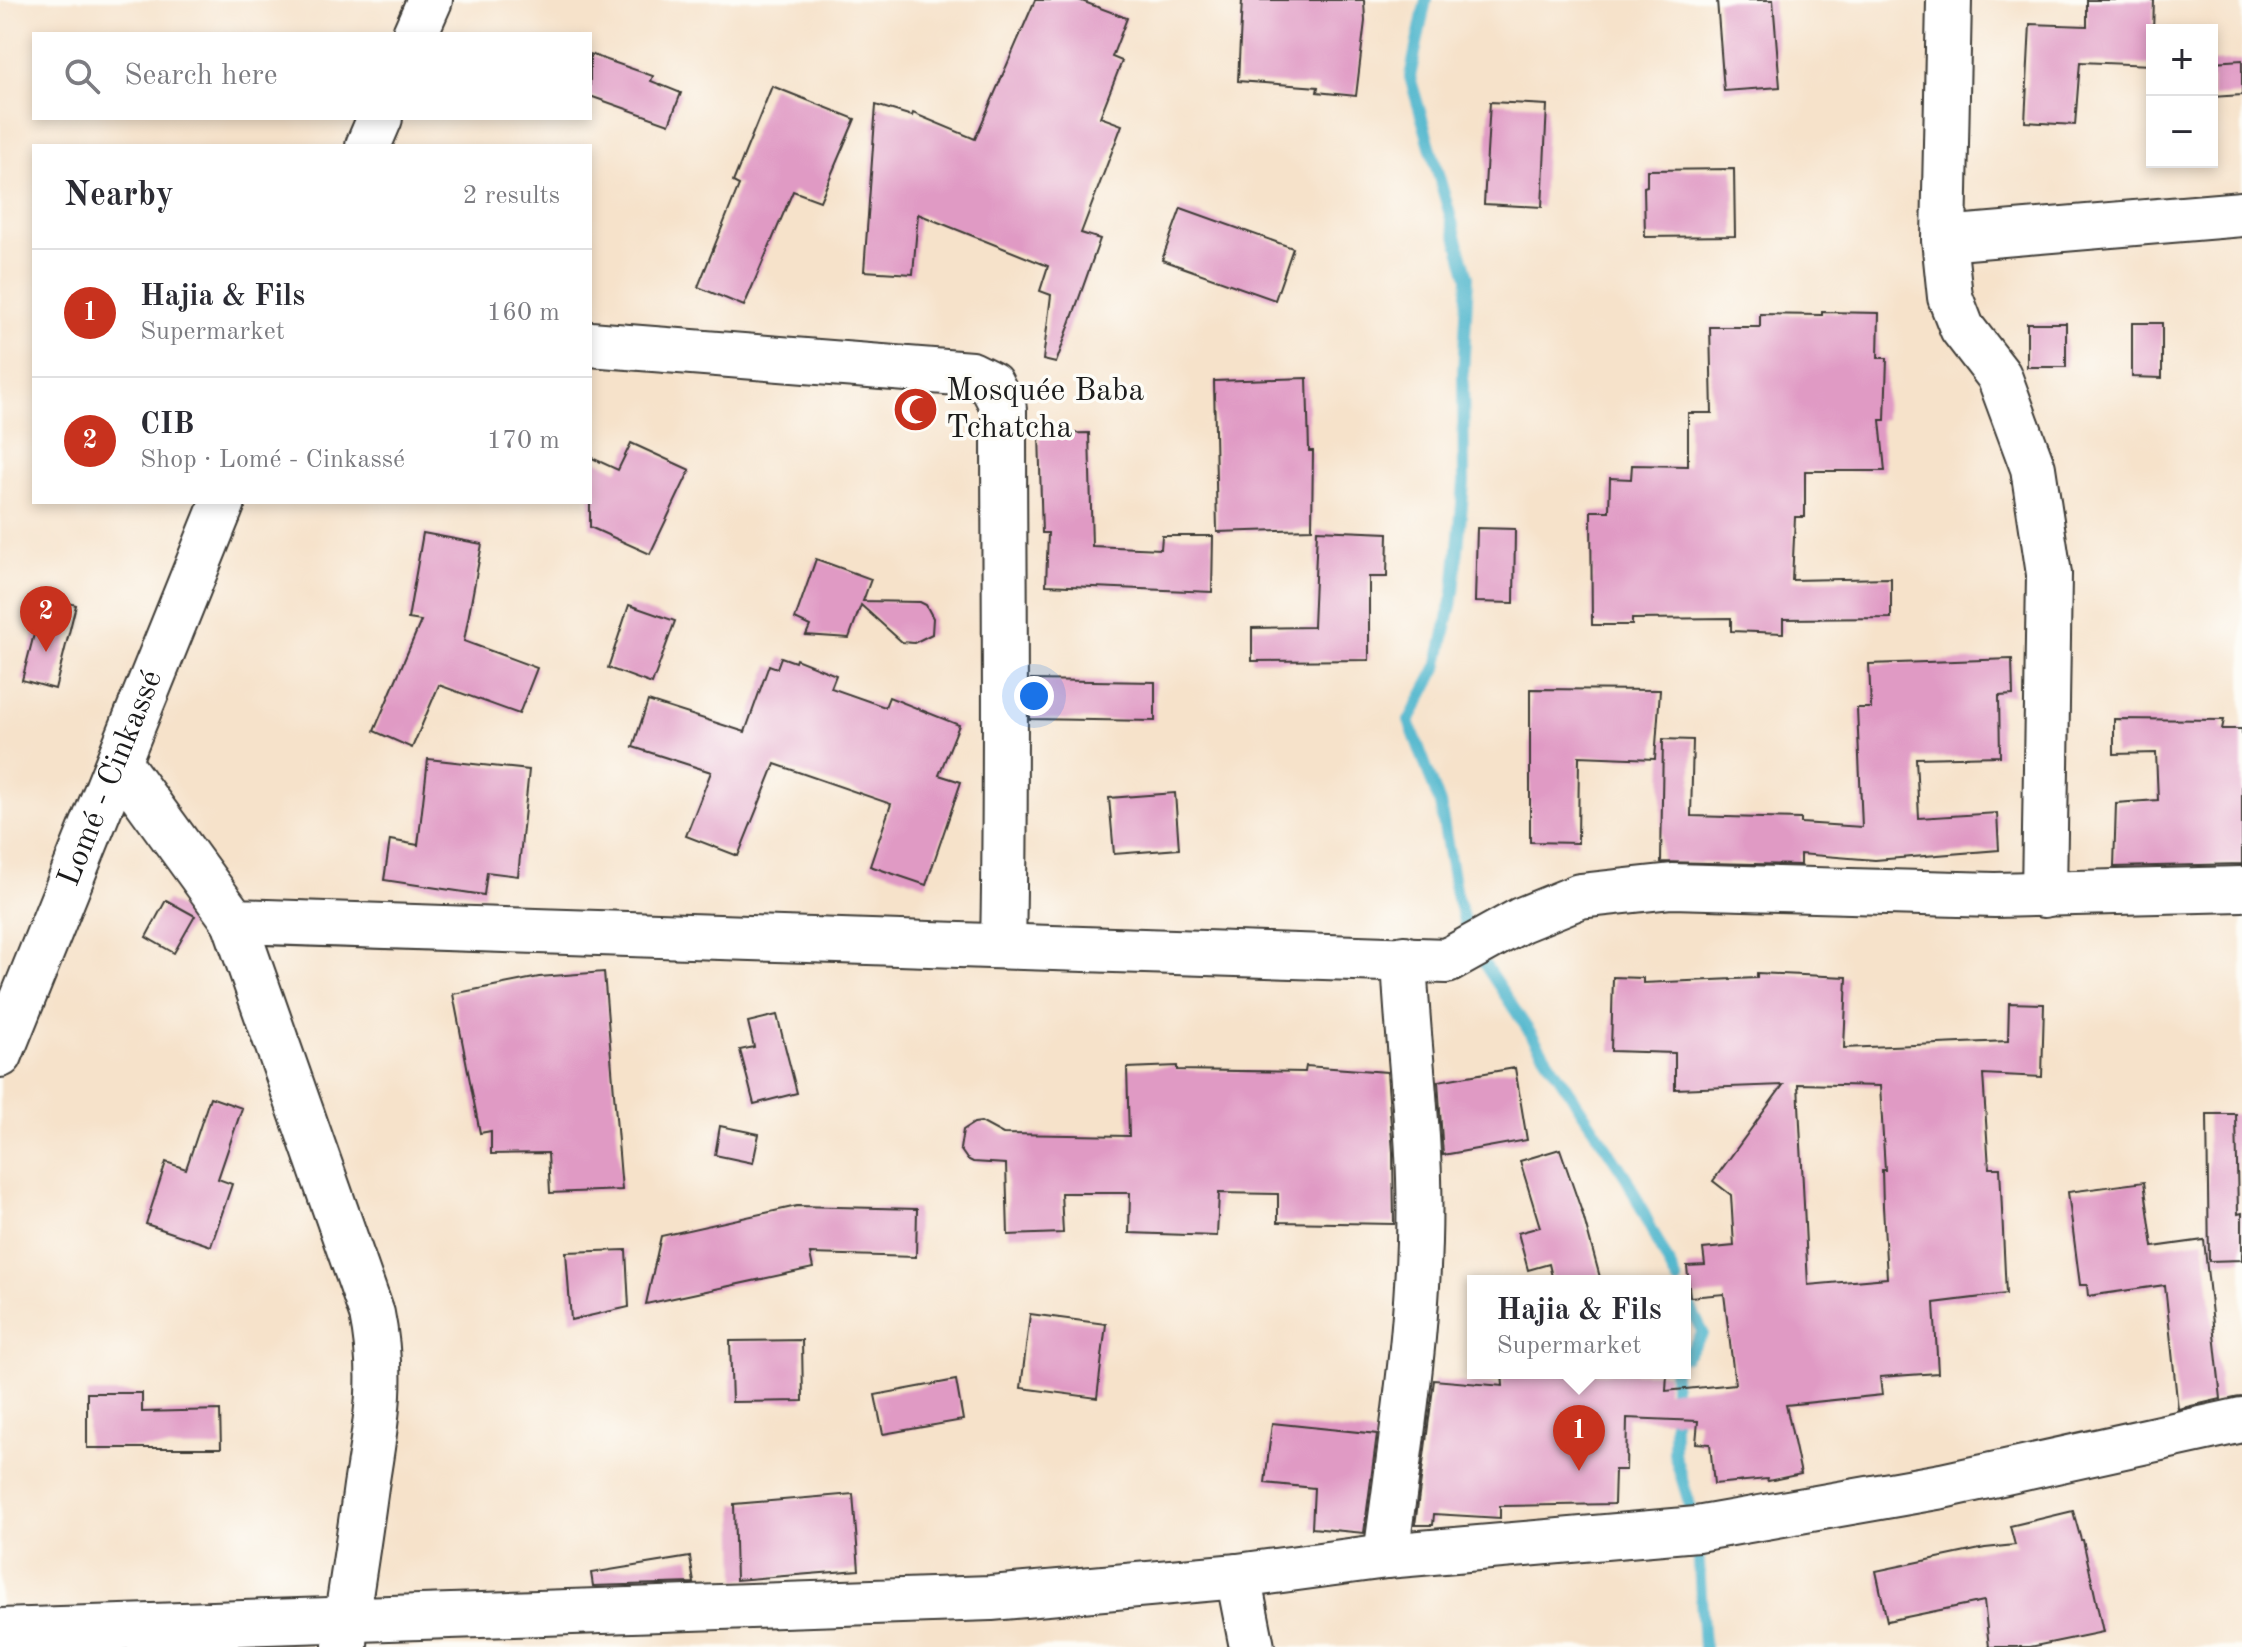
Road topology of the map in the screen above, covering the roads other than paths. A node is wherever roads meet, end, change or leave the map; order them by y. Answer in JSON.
{"nodes":[{"id":1,"x":430,"y":0,"type":"edge"},
{"id":2,"x":1949,"y":0,"type":"edge"},
{"id":3,"x":416,"y":32,"type":"edge"},
{"id":4,"x":379,"y":120,"type":"edge"},
{"id":5,"x":369,"y":144,"type":"edge"},
{"id":6,"x":2242,"y":214,"type":"edge"},
{"id":7,"x":1944,"y":239,"type":"junction"},
{"id":8,"x":592,"y":344,"type":"edge"},
{"id":9,"x":222,"y":504,"type":"edge"},
{"id":10,"x":119,"y":763,"type":"junction"},
{"id":11,"x":2242,"y":889,"type":"edge"},
{"id":12,"x":2044,"y":895,"type":"junction"},
{"id":13,"x":234,"y":921,"type":"junction"},
{"id":14,"x":1003,"y":946,"type":"junction"},
{"id":15,"x":1404,"y":958,"type":"junction"},
{"id":16,"x":0,"y":1055,"type":"edge"},
{"id":17,"x":2242,"y":1420,"type":"edge"},
{"id":18,"x":1386,"y":1556,"type":"junction"},
{"id":19,"x":1238,"y":1576,"type":"junction"},
{"id":20,"x":0,"y":1631,"type":"edge"},
{"id":21,"x":346,"y":1634,"type":"edge"},
{"id":22,"x":1252,"y":1647,"type":"edge"}],
"edges":[{"from":1,"to":3,"type":"main road"},
{"from":2,"to":7,"type":"main road"},
{"from":4,"to":5,"type":"main road"},
{"from":6,"to":7,"type":"main road"},
{"from":7,"to":12,"type":"main road"},
{"from":8,"to":14,"type":"main road"},
{"from":9,"to":10,"type":"main road","name":"Lomé - Cinkassé"},
{"from":10,"to":13,"type":"main road"},
{"from":10,"to":16,"type":"main road","name":"Lomé - Cinkassé"},
{"from":11,"to":12,"type":"main road"},
{"from":12,"to":15,"type":"main road"},
{"from":13,"to":14,"type":"main road"},
{"from":13,"to":21,"type":"main road"},
{"from":14,"to":15,"type":"main road"},
{"from":15,"to":18,"type":"main road"},
{"from":17,"to":18,"type":"main road"},
{"from":18,"to":19,"type":"main road"},
{"from":19,"to":21,"type":"main road"},
{"from":19,"to":22,"type":"main road"},
{"from":20,"to":21,"type":"main road"}]}
